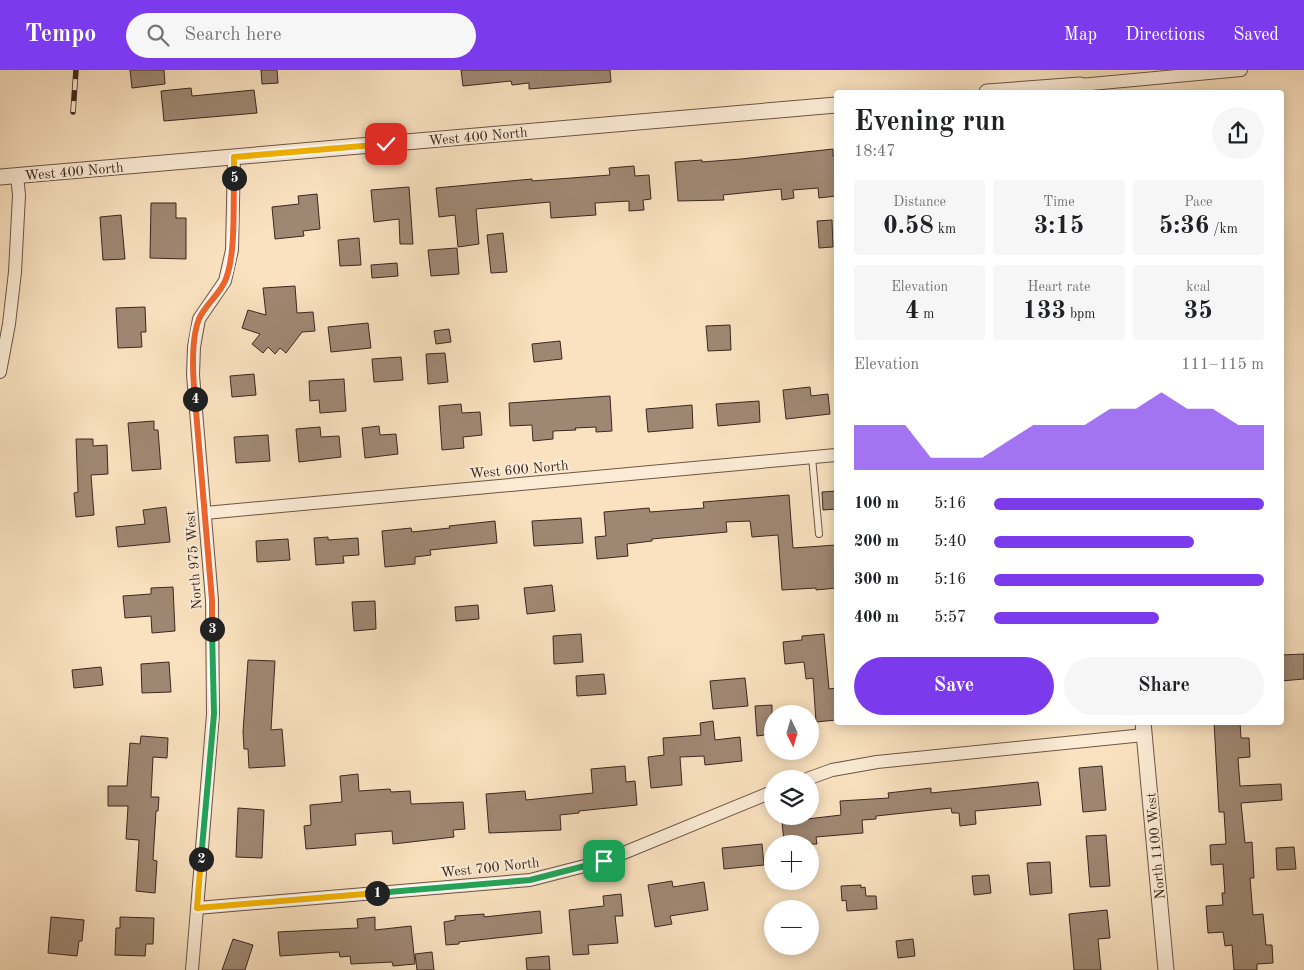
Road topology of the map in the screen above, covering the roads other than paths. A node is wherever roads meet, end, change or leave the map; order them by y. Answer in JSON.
{"nodes":[{"id":1,"x":1241,"y":70,"type":"edge"},
{"id":2,"x":1079,"y":82,"type":"edge"},
{"id":3,"x":1005,"y":90,"type":"edge"},
{"id":4,"x":834,"y":105,"type":"edge"},
{"id":5,"x":234,"y":157,"type":"junction"},
{"id":6,"x":17,"y":176,"type":"junction"},
{"id":7,"x":0,"y":177,"type":"edge"},
{"id":8,"x":0,"y":372,"type":"edge"},
{"id":9,"x":834,"y":455,"type":"edge"},
{"id":10,"x":812,"y":457,"type":"junction"},
{"id":11,"x":205,"y":513,"type":"junction"},
{"id":12,"x":819,"y":534,"type":"dead end"},
{"id":13,"x":1143,"y":729,"type":"edge"},
{"id":14,"x":819,"y":775,"type":"edge"},
{"id":15,"x":764,"y":795,"type":"edge"},
{"id":16,"x":197,"y":908,"type":"junction"},
{"id":17,"x":192,"y":970,"type":"edge"},
{"id":18,"x":1166,"y":970,"type":"edge"}],
"edges":[{"from":1,"to":2,"type":"street"},
{"from":2,"to":3,"type":"street"},
{"from":4,"to":5,"type":"street","name":"West 400 North"},
{"from":5,"to":6,"type":"street","name":"West 400 North"},
{"from":5,"to":11,"type":"street","name":"North 975 West"},
{"from":6,"to":7,"type":"street","name":"West 400 North"},
{"from":6,"to":8,"type":"street"},
{"from":9,"to":10,"type":"street","name":"West 600 North"},
{"from":10,"to":11,"type":"street","name":"West 600 North"},
{"from":10,"to":12,"type":"lane"},
{"from":11,"to":16,"type":"street","name":"North 975 West"},
{"from":13,"to":14,"type":"street"},
{"from":13,"to":18,"type":"street","name":"North 1100 West"},
{"from":15,"to":16,"type":"street","name":"West 700 North"},
{"from":16,"to":17,"type":"street","name":"North 975 West"}]}
